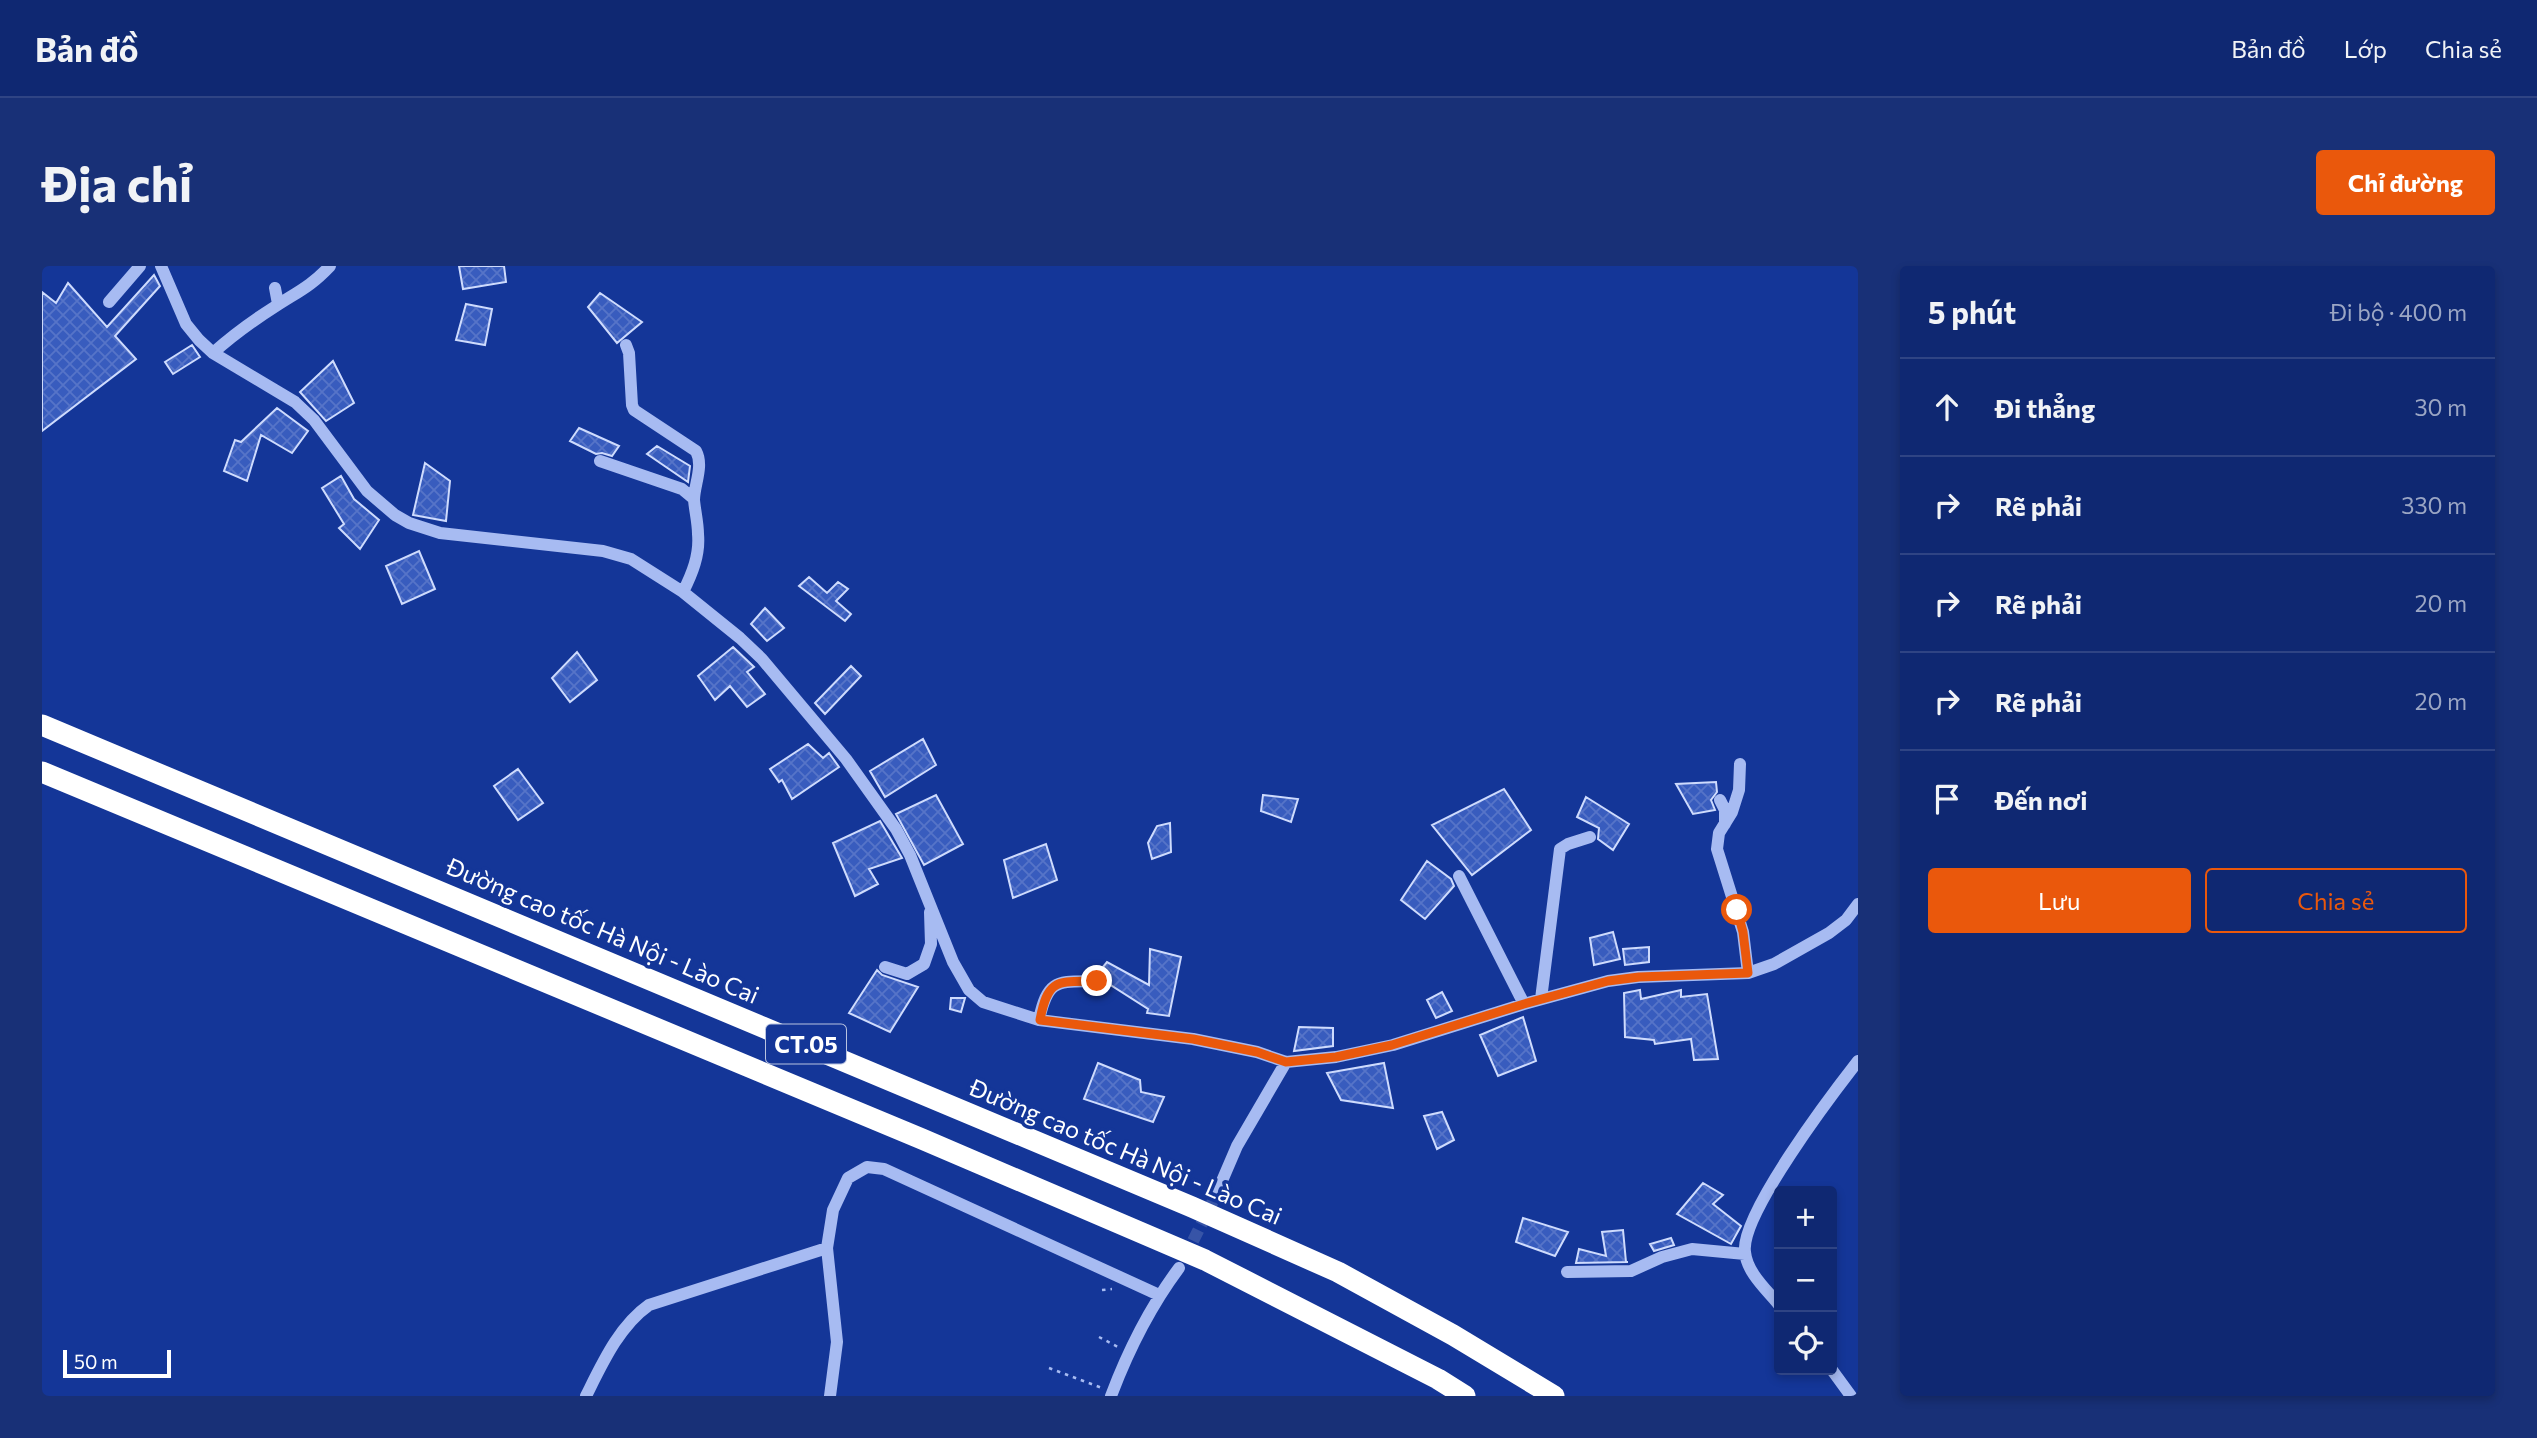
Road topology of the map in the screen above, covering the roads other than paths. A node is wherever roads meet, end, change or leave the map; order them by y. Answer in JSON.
{"nodes":[{"id":1,"x":140,"y":266,"type":"edge"},
{"id":2,"x":161,"y":266,"type":"edge"},
{"id":3,"x":330,"y":266,"type":"edge"},
{"id":4,"x":275,"y":288,"type":"dead end"},
{"id":5,"x":109,"y":302,"type":"dead end"},
{"id":6,"x":278,"y":304,"type":"junction"},
{"id":7,"x":626,"y":345,"type":"dead end"},
{"id":8,"x":213,"y":353,"type":"junction"},
{"id":9,"x":600,"y":461,"type":"dead end"},
{"id":10,"x":694,"y":499,"type":"junction"},
{"id":11,"x":683,"y":592,"type":"junction"},
{"id":12,"x":42,"y":725,"type":"edge"},
{"id":13,"x":1740,"y":764,"type":"dead end"},
{"id":14,"x":42,"y":772,"type":"edge"},
{"id":15,"x":1720,"y":800,"type":"dead end"},
{"id":16,"x":1725,"y":825,"type":"junction"},
{"id":17,"x":1590,"y":837,"type":"dead end"},
{"id":18,"x":1459,"y":876,"type":"dead end"},
{"id":19,"x":1858,"y":904,"type":"edge"},
{"id":20,"x":929,"y":905,"type":"junction"},
{"id":21,"x":884,"y":967,"type":"dead end"},
{"id":22,"x":1748,"y":973,"type":"junction"},
{"id":23,"x":1097,"y":981,"type":"dead end"},
{"id":24,"x":1541,"y":999,"type":"junction"},
{"id":25,"x":1524,"y":1004,"type":"junction"},
{"id":26,"x":1040,"y":1020,"type":"junction"},
{"id":27,"x":1858,"y":1061,"type":"edge"},
{"id":28,"x":1286,"y":1062,"type":"junction"},
{"id":29,"x":1216,"y":1195,"type":"tunnel mouth"},
{"id":30,"x":827,"y":1248,"type":"junction"},
{"id":31,"x":1745,"y":1254,"type":"junction"},
{"id":32,"x":1179,"y":1268,"type":"tunnel mouth"},
{"id":33,"x":1567,"y":1272,"type":"dead end"},
{"id":34,"x":1159,"y":1295,"type":"junction"},
{"id":35,"x":1774,"y":1299,"type":"edge"},
{"id":36,"x":1837,"y":1374,"type":"edge"},
{"id":37,"x":1837,"y":1375,"type":"edge"},
{"id":38,"x":1858,"y":1385,"type":"edge"},
{"id":39,"x":1112,"y":1394,"type":"edge"},
{"id":40,"x":586,"y":1396,"type":"edge"},
{"id":41,"x":830,"y":1396,"type":"edge"},
{"id":42,"x":1465,"y":1396,"type":"edge"},
{"id":43,"x":1554,"y":1396,"type":"edge"},
{"id":44,"x":1851,"y":1396,"type":"edge"}],
"edges":[{"from":1,"to":5,"type":"street"},
{"from":2,"to":8,"type":"street"},
{"from":3,"to":6,"type":"street"},
{"from":4,"to":6,"type":"street"},
{"from":6,"to":8,"type":"street"},
{"from":7,"to":10,"type":"street"},
{"from":8,"to":11,"type":"street"},
{"from":9,"to":10,"type":"street"},
{"from":10,"to":11,"type":"street"},
{"from":11,"to":20,"type":"street"},
{"from":12,"to":43,"type":"highway","name":"Đường cao tốc Hà Nội - Lào Cai","number":"CT.05"},
{"from":13,"to":16,"type":"street"},
{"from":14,"to":42,"type":"highway","number":"CT.05"},
{"from":15,"to":16,"type":"street"},
{"from":16,"to":22,"type":"street"},
{"from":17,"to":24,"type":"street"},
{"from":18,"to":25,"type":"street"},
{"from":19,"to":22,"type":"street"},
{"from":20,"to":21,"type":"street"},
{"from":20,"to":26,"type":"street"},
{"from":22,"to":24,"type":"street"},
{"from":23,"to":26,"type":"street"},
{"from":24,"to":25,"type":"street"},
{"from":25,"to":28,"type":"street"},
{"from":26,"to":28,"type":"street"},
{"from":27,"to":31,"type":"street"},
{"from":28,"to":29,"type":"street"},
{"from":30,"to":34,"type":"street"},
{"from":30,"to":40,"type":"street"},
{"from":30,"to":41,"type":"street"},
{"from":31,"to":33,"type":"street"},
{"from":31,"to":35,"type":"street"},
{"from":32,"to":34,"type":"street"},
{"from":34,"to":39,"type":"street"},
{"from":36,"to":38,"type":"street"},
{"from":37,"to":44,"type":"street"}]}
